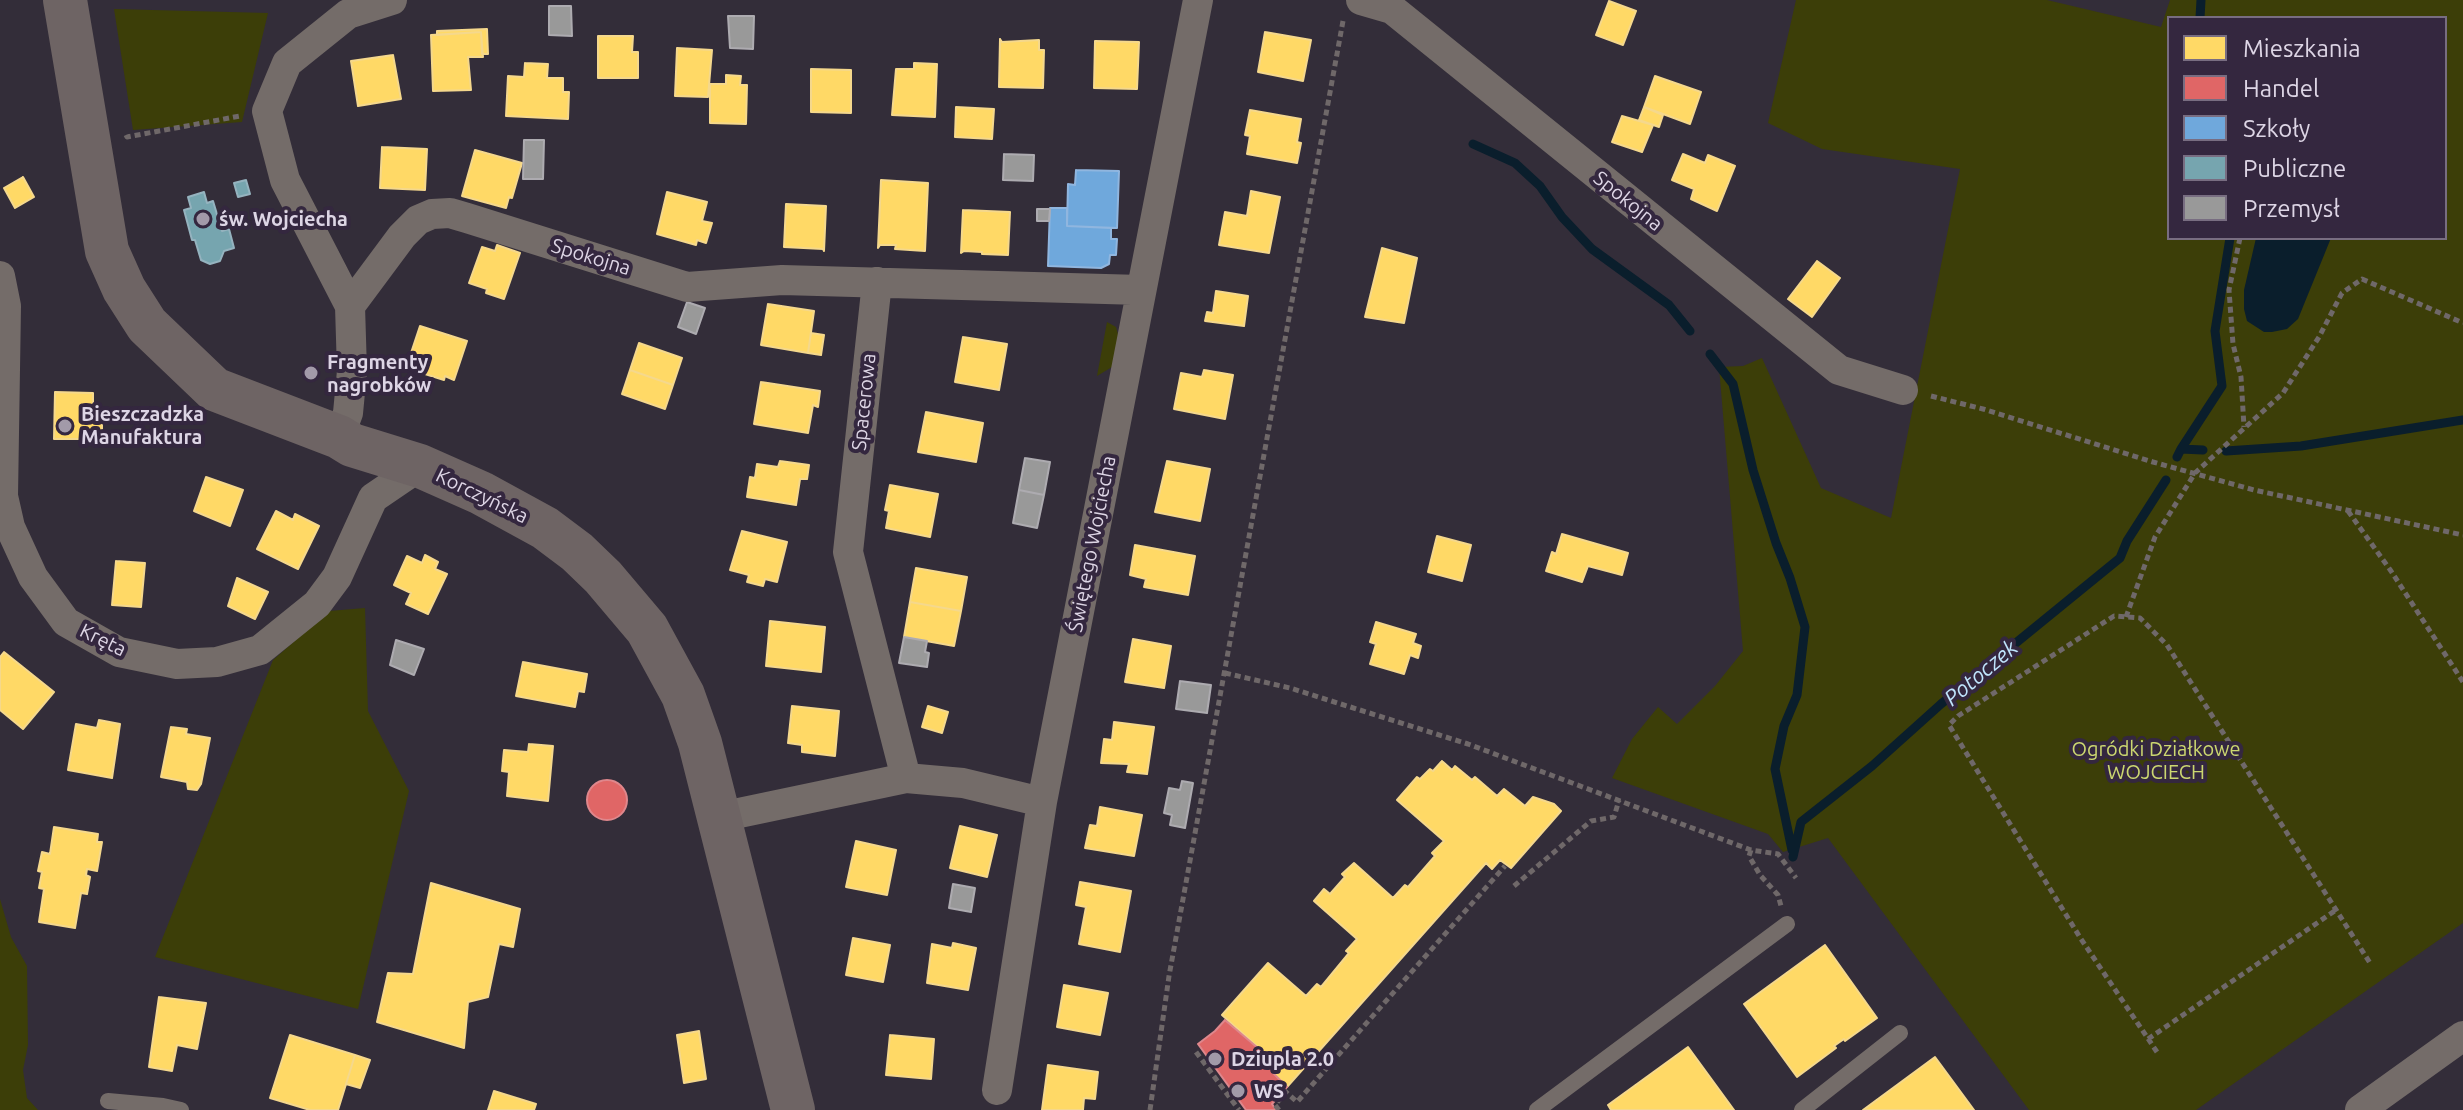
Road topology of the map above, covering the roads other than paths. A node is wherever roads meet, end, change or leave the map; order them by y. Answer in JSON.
{"nodes":[{"id":1,"x":65,"y":0,"type":"edge"},
{"id":2,"x":392,"y":0,"type":"edge"},
{"id":3,"x":1198,"y":0,"type":"edge"},
{"id":4,"x":1353,"y":8,"type":"edge"},
{"id":5,"x":0,"y":276,"type":"edge"},
{"id":6,"x":877,"y":282,"type":"junction"},
{"id":7,"x":1141,"y":290,"type":"junction"},
{"id":8,"x":350,"y":306,"type":"junction"},
{"id":9,"x":1903,"y":390,"type":"road end"},
{"id":10,"x":345,"y":441,"type":"junction"},
{"id":11,"x":420,"y":466,"type":"junction"},
{"id":12,"x":373,"y":498,"type":"junction"},
{"id":13,"x":906,"y":778,"type":"junction"},
{"id":14,"x":1042,"y":802,"type":"junction"},
{"id":15,"x":720,"y":817,"type":"junction"},
{"id":16,"x":1787,"y":924,"type":"road end"},
{"id":17,"x":1900,"y":1033,"type":"dead end"},
{"id":18,"x":2463,"y":1036,"type":"edge"},
{"id":19,"x":997,"y":1090,"type":"dead end"},
{"id":20,"x":108,"y":1101,"type":"dead end"},
{"id":21,"x":181,"y":1110,"type":"edge"},
{"id":22,"x":793,"y":1110,"type":"edge"},
{"id":23,"x":1537,"y":1110,"type":"edge"},
{"id":24,"x":1802,"y":1110,"type":"edge"},
{"id":25,"x":2360,"y":1110,"type":"edge"}],
"edges":[{"from":1,"to":10,"type":"main road","name":"Korczyńska"},
{"from":2,"to":8,"type":"street"},
{"from":3,"to":7,"type":"street","name":"Świętego Wojciecha"},
{"from":4,"to":9,"type":"street","name":"Spokojna"},
{"from":5,"to":12,"type":"street","name":"Kręta"},
{"from":6,"to":7,"type":"street"},
{"from":6,"to":8,"type":"street","name":"Spokojna"},
{"from":6,"to":13,"type":"street","name":"Spacerowa"},
{"from":7,"to":14,"type":"street","name":"Świętego Wojciecha"},
{"from":8,"to":10,"type":"street"},
{"from":10,"to":11,"type":"main road","name":"Korczyńska"},
{"from":10,"to":12,"type":"street"},
{"from":11,"to":12,"type":"street"},
{"from":11,"to":15,"type":"main road","name":"Korczyńska"},
{"from":13,"to":14,"type":"street"},
{"from":13,"to":15,"type":"street"},
{"from":14,"to":19,"type":"street","name":"Świętego Wojciecha"},
{"from":15,"to":22,"type":"main road","name":"Korczyńska"},
{"from":16,"to":23,"type":"lane"},
{"from":17,"to":24,"type":"lane"},
{"from":18,"to":25,"type":"street"},
{"from":20,"to":21,"type":"lane"}]}
